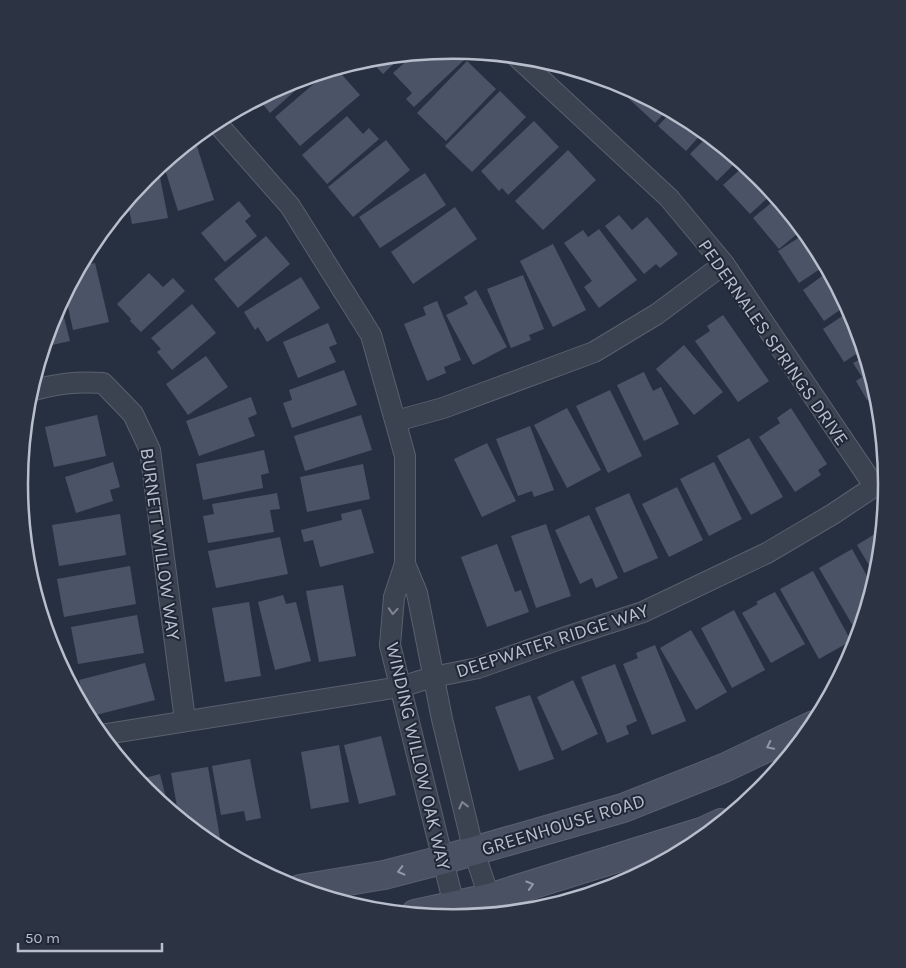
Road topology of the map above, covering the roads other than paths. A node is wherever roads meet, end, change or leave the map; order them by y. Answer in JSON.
{"nodes":[{"id":1,"x":526,"y":65,"type":"edge"},
{"id":2,"x":221,"y":128,"type":"edge"},
{"id":3,"x":724,"y":264,"type":"junction"},
{"id":4,"x":39,"y":389,"type":"edge"},
{"id":5,"x":396,"y":422,"type":"junction"},
{"id":6,"x":878,"y":478,"type":"edge"},
{"id":7,"x":878,"y":484,"type":"edge"},
{"id":8,"x":405,"y":564,"type":"junction"},
{"id":9,"x":433,"y":677,"type":"junction"},
{"id":10,"x":400,"y":687,"type":"junction"},
{"id":11,"x":185,"y":720,"type":"junction"},
{"id":12,"x":798,"y":732,"type":"edge"},
{"id":13,"x":108,"y":734,"type":"edge"},
{"id":14,"x":694,"y":835,"type":"edge"},
{"id":15,"x":474,"y":852,"type":"junction"},
{"id":16,"x":442,"y":860,"type":"junction"},
{"id":17,"x":315,"y":887,"type":"edge"},
{"id":18,"x":492,"y":906,"type":"edge"},
{"id":19,"x":455,"y":909,"type":"edge"},
{"id":20,"x":474,"y":909,"type":"edge"}],
"edges":[{"from":1,"to":3,"type":"street","name":"PEDERNALES SPRINGS DRIVE"},
{"from":2,"to":5,"type":"street","name":"WINDING WILLOW OAK WAY"},
{"from":3,"to":5,"type":"street"},
{"from":3,"to":6,"type":"street","name":"PEDERNALES SPRINGS DRIVE"},
{"from":4,"to":11,"type":"street","name":"BURNETT WILLOW WAY"},
{"from":5,"to":8,"type":"street","name":"WINDING WILLOW OAK WAY"},
{"from":7,"to":9,"type":"street","name":"DEEPWATER RIDGE WAY"},
{"from":8,"to":9,"type":"street","name":"WINDING WILLOW OAK WAY"},
{"from":8,"to":10,"type":"street","name":"WINDING WILLOW OAK WAY","one_way":true},
{"from":9,"to":10,"type":"street","name":"DEEPWATER RIDGE WAY"},
{"from":15,"to":9,"type":"street","name":"WINDING WILLOW OAK WAY","one_way":true},
{"from":10,"to":11,"type":"street","name":"DEEPWATER RIDGE WAY"},
{"from":10,"to":16,"type":"street","name":"WINDING WILLOW OAK WAY"},
{"from":11,"to":13,"type":"street","name":"DEEPWATER RIDGE WAY"},
{"from":12,"to":15,"type":"street","name":"GREENHOUSE ROAD","one_way":true},
{"from":18,"to":14,"type":"street","one_way":true},
{"from":15,"to":16,"type":"street","name":"GREENHOUSE ROAD"},
{"from":15,"to":18,"type":"street","name":"WINDING WILLOW OAK WAY"},
{"from":16,"to":17,"type":"street","name":"GREENHOUSE ROAD","one_way":true},
{"from":16,"to":19,"type":"street","name":"WINDING WILLOW OAK WAY"},
{"from":18,"to":20,"type":"street"}]}
